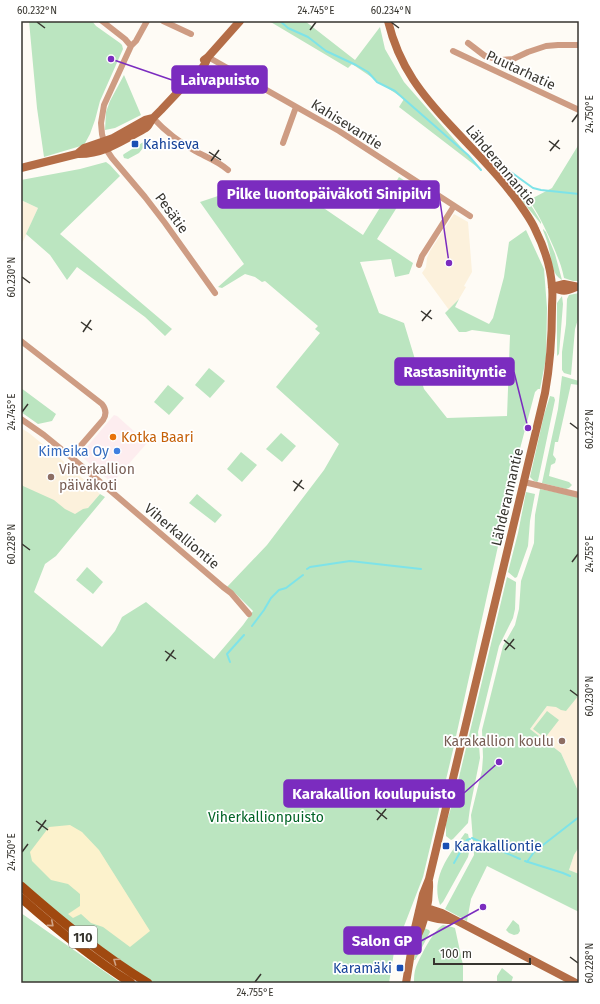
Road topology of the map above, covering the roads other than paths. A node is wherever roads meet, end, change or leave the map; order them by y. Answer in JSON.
{"nodes":[{"id":1,"x":102,"y":21,"type":"edge"},
{"id":2,"x":147,"y":21,"type":"edge"},
{"id":3,"x":163,"y":21,"type":"edge"},
{"id":4,"x":240,"y":21,"type":"edge"},
{"id":5,"x":388,"y":21,"type":"edge"},
{"id":6,"x":191,"y":34,"type":"dead end"},
{"id":7,"x":468,"y":43,"type":"dead end"},
{"id":8,"x":579,"y":45,"type":"edge"},
{"id":9,"x":131,"y":46,"type":"junction"},
{"id":10,"x":453,"y":51,"type":"dead end"},
{"id":11,"x":208,"y":57,"type":"junction"},
{"id":12,"x":296,"y":107,"type":"junction"},
{"id":13,"x":579,"y":110,"type":"edge"},
{"id":14,"x":153,"y":118,"type":"junction"},
{"id":15,"x":283,"y":143,"type":"dead end"},
{"id":16,"x":105,"y":145,"type":"junction"},
{"id":17,"x":21,"y":168,"type":"edge"},
{"id":18,"x":228,"y":170,"type":"dead end"},
{"id":19,"x":454,"y":206,"type":"junction"},
{"id":20,"x":470,"y":216,"type":"dead end"},
{"id":21,"x":419,"y":265,"type":"dead end"},
{"id":22,"x":552,"y":287,"type":"junction"},
{"id":23,"x":578,"y":287,"type":"edge"},
{"id":24,"x":215,"y":293,"type":"dead end"},
{"id":25,"x":21,"y":340,"type":"edge"},
{"id":26,"x":21,"y":418,"type":"edge"},
{"id":27,"x":71,"y":457,"type":"junction"},
{"id":28,"x":524,"y":482,"type":"junction"},
{"id":29,"x":579,"y":495,"type":"edge"},
{"id":30,"x":249,"y":614,"type":"dead end"},
{"id":31,"x":21,"y":886,"type":"edge"},
{"id":32,"x":21,"y":898,"type":"edge"},
{"id":33,"x":424,"y":911,"type":"junction"},
{"id":34,"x":132,"y":983,"type":"edge"},
{"id":35,"x":148,"y":983,"type":"edge"},
{"id":36,"x":406,"y":983,"type":"edge"},
{"id":37,"x":576,"y":983,"type":"edge"}],
"edges":[{"from":1,"to":9,"type":"street"},
{"from":2,"to":9,"type":"street"},
{"from":3,"to":6,"type":"street"},
{"from":4,"to":11,"type":"main road"},
{"from":5,"to":22,"type":"main road","name":"Lähderannantie"},
{"from":7,"to":8,"type":"street"},
{"from":9,"to":16,"type":"street"},
{"from":10,"to":13,"type":"street","name":"Puutarhatie"},
{"from":11,"to":12,"type":"street","name":"Kahisevantie"},
{"from":11,"to":14,"type":"main road"},
{"from":12,"to":15,"type":"street"},
{"from":12,"to":19,"type":"street","name":"Kahisevantie"},
{"from":14,"to":16,"type":"main road"},
{"from":14,"to":18,"type":"street"},
{"from":16,"to":17,"type":"main road"},
{"from":16,"to":24,"type":"street","name":"Pesätie"},
{"from":19,"to":20,"type":"street","name":"Kahisevantie"},
{"from":19,"to":21,"type":"street"},
{"from":22,"to":23,"type":"main road"},
{"from":22,"to":28,"type":"main road","name":"Lähderannantie"},
{"from":25,"to":27,"type":"street"},
{"from":26,"to":27,"type":"street","name":"Viherkalliontie"},
{"from":27,"to":30,"type":"street","name":"Viherkalliontie"},
{"from":28,"to":29,"type":"street"},
{"from":28,"to":33,"type":"main road","name":"Lähderannantie"},
{"from":35,"to":31,"type":"main road","number":"110","one_way":true},
{"from":32,"to":34,"type":"main road","number":"110","one_way":true},
{"from":33,"to":36,"type":"main road","name":"Lähderannantie"},
{"from":33,"to":37,"type":"main road"}]}
